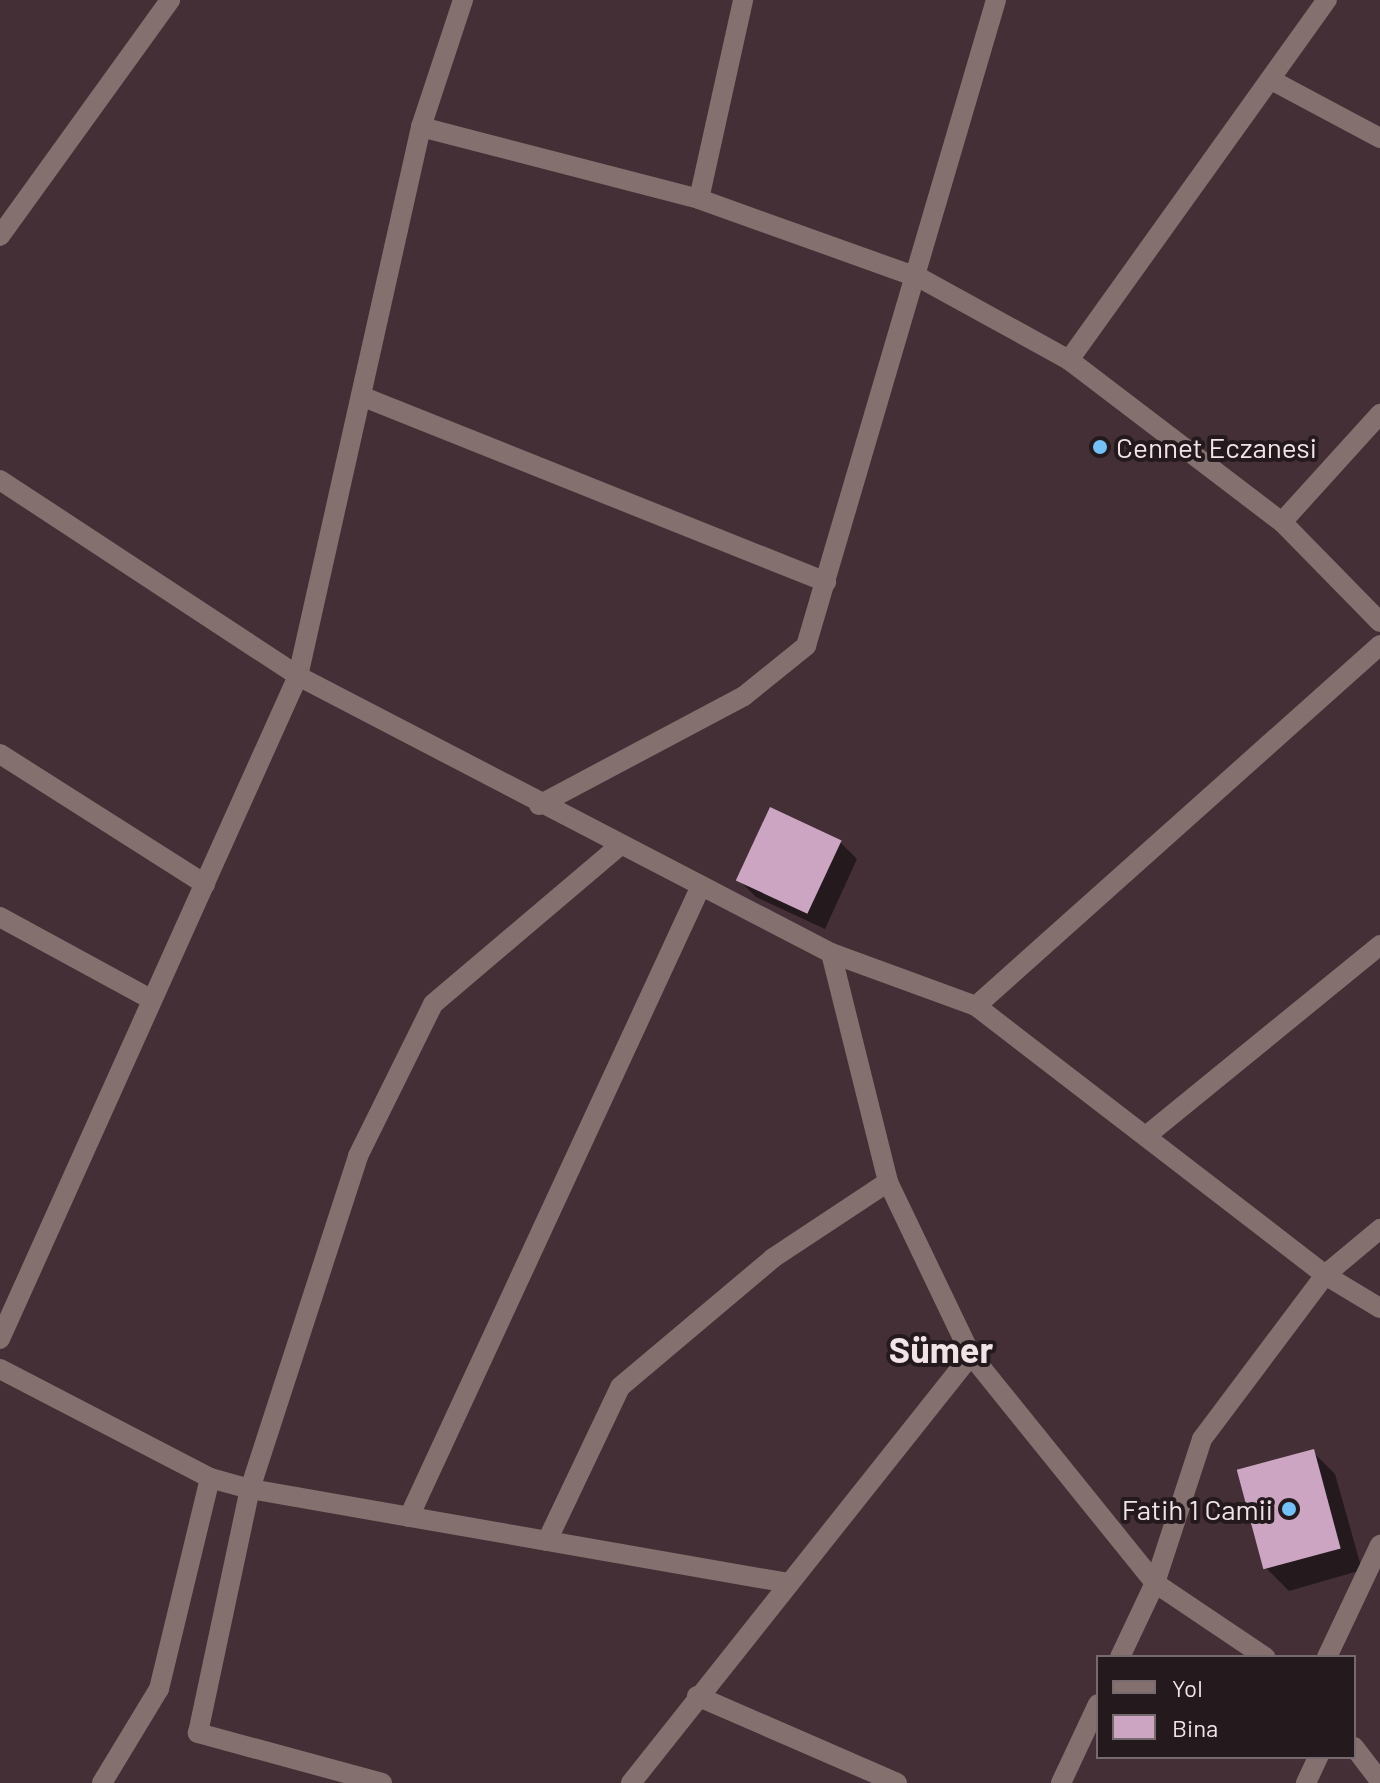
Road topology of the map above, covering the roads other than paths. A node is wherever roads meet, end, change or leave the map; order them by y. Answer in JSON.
{"nodes":[{"id":1,"x":170,"y":0,"type":"edge"},
{"id":2,"x":463,"y":0,"type":"edge"},
{"id":3,"x":743,"y":0,"type":"edge"},
{"id":4,"x":996,"y":0,"type":"edge"},
{"id":5,"x":1327,"y":0,"type":"edge"},
{"id":6,"x":1275,"y":82,"type":"junction"},
{"id":7,"x":421,"y":127,"type":"junction"},
{"id":8,"x":1380,"y":138,"type":"edge"},
{"id":9,"x":699,"y":199,"type":"junction"},
{"id":10,"x":0,"y":236,"type":"edge"},
{"id":11,"x":920,"y":278,"type":"junction"},
{"id":12,"x":1069,"y":360,"type":"junction"},
{"id":13,"x":361,"y":396,"type":"junction"},
{"id":14,"x":1380,"y":414,"type":"edge"},
{"id":15,"x":0,"y":480,"type":"edge"},
{"id":16,"x":1282,"y":522,"type":"junction"},
{"id":17,"x":826,"y":582,"type":"junction"},
{"id":18,"x":1380,"y":622,"type":"edge"},
{"id":19,"x":1380,"y":645,"type":"edge"},
{"id":20,"x":298,"y":676,"type":"junction"},
{"id":21,"x":0,"y":754,"type":"edge"},
{"id":22,"x":539,"y":805,"type":"junction"},
{"id":23,"x":619,"y":846,"type":"junction"},
{"id":24,"x":205,"y":884,"type":"junction"},
{"id":25,"x":700,"y":888,"type":"junction"},
{"id":26,"x":0,"y":917,"type":"edge"},
{"id":27,"x":1380,"y":945,"type":"edge"},
{"id":28,"x":831,"y":953,"type":"junction"},
{"id":29,"x":152,"y":1000,"type":"junction"},
{"id":30,"x":976,"y":1006,"type":"junction"},
{"id":31,"x":1146,"y":1136,"type":"junction"},
{"id":32,"x":888,"y":1182,"type":"junction"},
{"id":33,"x":1380,"y":1229,"type":"edge"},
{"id":34,"x":1325,"y":1275,"type":"junction"},
{"id":35,"x":1380,"y":1308,"type":"edge"},
{"id":36,"x":0,"y":1339,"type":"edge"},
{"id":37,"x":971,"y":1355,"type":"junction"},
{"id":38,"x":0,"y":1369,"type":"edge"},
{"id":39,"x":210,"y":1478,"type":"junction"},
{"id":40,"x":250,"y":1489,"type":"junction"},
{"id":41,"x":409,"y":1517,"type":"junction"},
{"id":42,"x":547,"y":1541,"type":"junction"},
{"id":43,"x":1380,"y":1545,"type":"edge"},
{"id":44,"x":788,"y":1583,"type":"junction"},
{"id":45,"x":1155,"y":1583,"type":"junction"},
{"id":46,"x":1121,"y":1655,"type":"edge"},
{"id":47,"x":1262,"y":1655,"type":"edge"},
{"id":48,"x":1328,"y":1655,"type":"edge"},
{"id":49,"x":697,"y":1696,"type":"junction"},
{"id":50,"x":1096,"y":1708,"type":"edge"},
{"id":51,"x":1356,"y":1750,"type":"edge"},
{"id":52,"x":1317,"y":1759,"type":"edge"},
{"id":53,"x":1380,"y":1781,"type":"edge"},
{"id":54,"x":102,"y":1783,"type":"edge"},
{"id":55,"x":382,"y":1783,"type":"edge"},
{"id":56,"x":631,"y":1783,"type":"edge"},
{"id":57,"x":897,"y":1783,"type":"edge"},
{"id":58,"x":1061,"y":1783,"type":"edge"},
{"id":59,"x":1306,"y":1783,"type":"edge"}],
"edges":[{"from":1,"to":10,"type":"street"},
{"from":2,"to":7,"type":"street"},
{"from":3,"to":9,"type":"street"},
{"from":4,"to":11,"type":"street"},
{"from":5,"to":6,"type":"street"},
{"from":6,"to":8,"type":"street"},
{"from":6,"to":12,"type":"street"},
{"from":7,"to":9,"type":"street"},
{"from":7,"to":13,"type":"street"},
{"from":9,"to":11,"type":"street"},
{"from":11,"to":12,"type":"street"},
{"from":11,"to":17,"type":"street"},
{"from":12,"to":16,"type":"street"},
{"from":13,"to":17,"type":"street"},
{"from":13,"to":20,"type":"street"},
{"from":14,"to":16,"type":"street"},
{"from":15,"to":20,"type":"street"},
{"from":16,"to":18,"type":"street"},
{"from":17,"to":22,"type":"street"},
{"from":19,"to":30,"type":"street"},
{"from":20,"to":22,"type":"street"},
{"from":20,"to":24,"type":"street"},
{"from":21,"to":24,"type":"street"},
{"from":22,"to":23,"type":"street"},
{"from":23,"to":25,"type":"street"},
{"from":23,"to":40,"type":"street"},
{"from":24,"to":29,"type":"street"},
{"from":25,"to":28,"type":"street"},
{"from":25,"to":41,"type":"street"},
{"from":26,"to":29,"type":"street"},
{"from":27,"to":31,"type":"street"},
{"from":28,"to":30,"type":"street"},
{"from":28,"to":32,"type":"street"},
{"from":29,"to":36,"type":"street"},
{"from":30,"to":31,"type":"street"},
{"from":31,"to":34,"type":"street"},
{"from":32,"to":37,"type":"street"},
{"from":32,"to":42,"type":"street"},
{"from":33,"to":34,"type":"street"},
{"from":34,"to":35,"type":"street"},
{"from":34,"to":45,"type":"street"},
{"from":37,"to":44,"type":"street"},
{"from":37,"to":45,"type":"street"},
{"from":38,"to":39,"type":"street"},
{"from":39,"to":40,"type":"street"},
{"from":39,"to":54,"type":"street"},
{"from":40,"to":41,"type":"street"},
{"from":40,"to":55,"type":"street"},
{"from":41,"to":42,"type":"street"},
{"from":42,"to":44,"type":"street"},
{"from":43,"to":48,"type":"street"},
{"from":44,"to":49,"type":"street"},
{"from":45,"to":46,"type":"street"},
{"from":45,"to":47,"type":"street"},
{"from":49,"to":56,"type":"street"},
{"from":49,"to":57,"type":"street"},
{"from":50,"to":58,"type":"street"},
{"from":51,"to":53,"type":"street"},
{"from":52,"to":59,"type":"street"}]}
